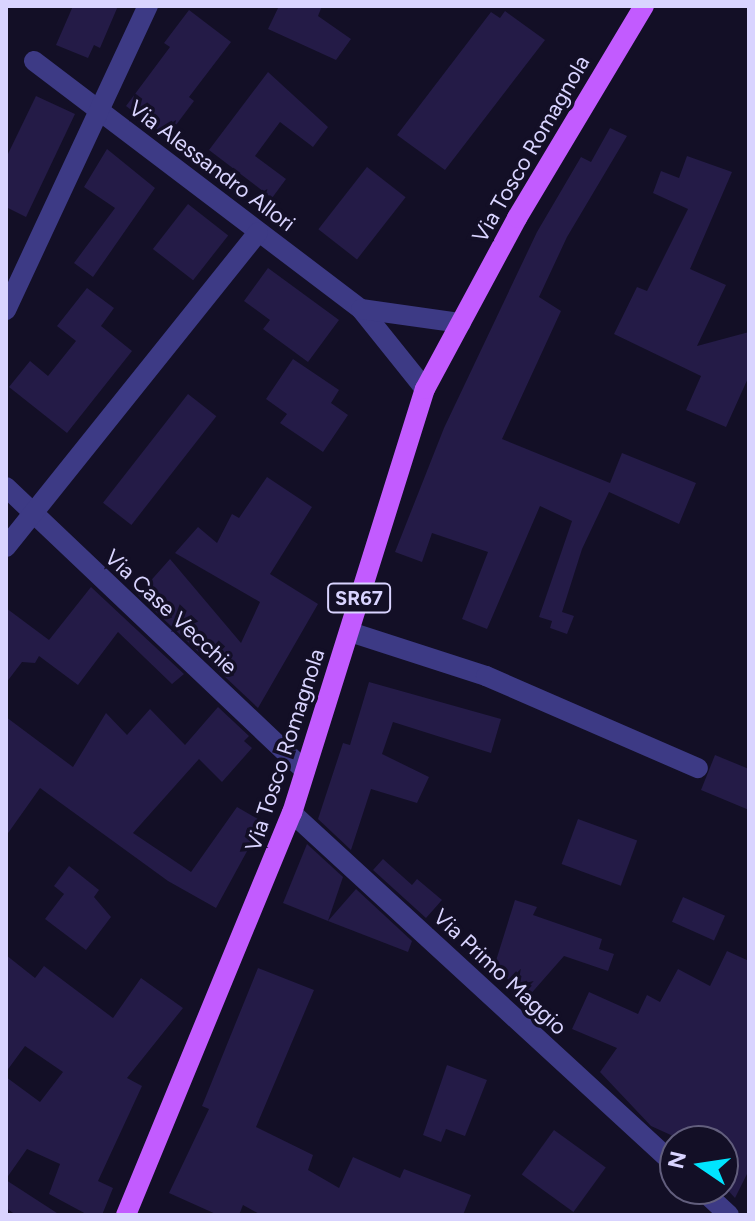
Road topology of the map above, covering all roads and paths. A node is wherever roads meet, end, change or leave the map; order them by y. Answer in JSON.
{"nodes":[{"id":1,"x":148,"y":6,"type":"edge"},
{"id":2,"x":644,"y":6,"type":"edge"},
{"id":3,"x":34,"y":61,"type":"dead end"},
{"id":4,"x":99,"y":111,"type":"junction"},
{"id":5,"x":258,"y":232,"type":"junction"},
{"id":6,"x":361,"y":309,"type":"junction"},
{"id":7,"x":6,"y":310,"type":"edge"},
{"id":8,"x":461,"y":323,"type":"junction"},
{"id":9,"x":425,"y":389,"type":"junction"},
{"id":10,"x":6,"y":487,"type":"edge"},
{"id":11,"x":33,"y":514,"type":"junction"},
{"id":12,"x":6,"y":547,"type":"edge"},
{"id":13,"x":350,"y":632,"type":"junction"},
{"id":14,"x":698,"y":768,"type":"dead end"},
{"id":15,"x":305,"y":771,"type":"junction"},
{"id":16,"x":292,"y":813,"type":"junction"},
{"id":17,"x":659,"y":1150,"type":"edge"},
{"id":18,"x":126,"y":1215,"type":"edge"}],
"edges":[{"from":1,"to":4,"type":"street"},
{"from":2,"to":8,"type":"main road","name":"Via Tosco Romagnola","number":"SR67"},
{"from":3,"to":4,"type":"street","name":"Via Alessandro Allori"},
{"from":4,"to":5,"type":"street","name":"Via Alessandro Allori"},
{"from":4,"to":7,"type":"street"},
{"from":5,"to":6,"type":"street","name":"Via Alessandro Allori"},
{"from":5,"to":11,"type":"street"},
{"from":6,"to":8,"type":"street","name":"Via Alessandro Allori"},
{"from":6,"to":9,"type":"street","name":"Via Alessandro Allori"},
{"from":8,"to":9,"type":"main road","name":"Via Tosco Romagnola","number":"SR67"},
{"from":9,"to":13,"type":"main road","name":"Via Tosco Romagnola","number":"SR67"},
{"from":10,"to":11,"type":"street","name":"Via Case Vecchie"},
{"from":11,"to":12,"type":"street"},
{"from":11,"to":15,"type":"street","name":"Via Case Vecchie"},
{"from":13,"to":14,"type":"street"},
{"from":13,"to":15,"type":"main road","name":"Via Tosco Romagnola","number":"SR67"},
{"from":15,"to":16,"type":"main road","name":"Via Tosco Romagnola","number":"SR67"},
{"from":16,"to":17,"type":"street","name":"Via Primo Maggio"},
{"from":16,"to":18,"type":"main road","name":"Via Tosco Romagnola","number":"SR67"}]}
